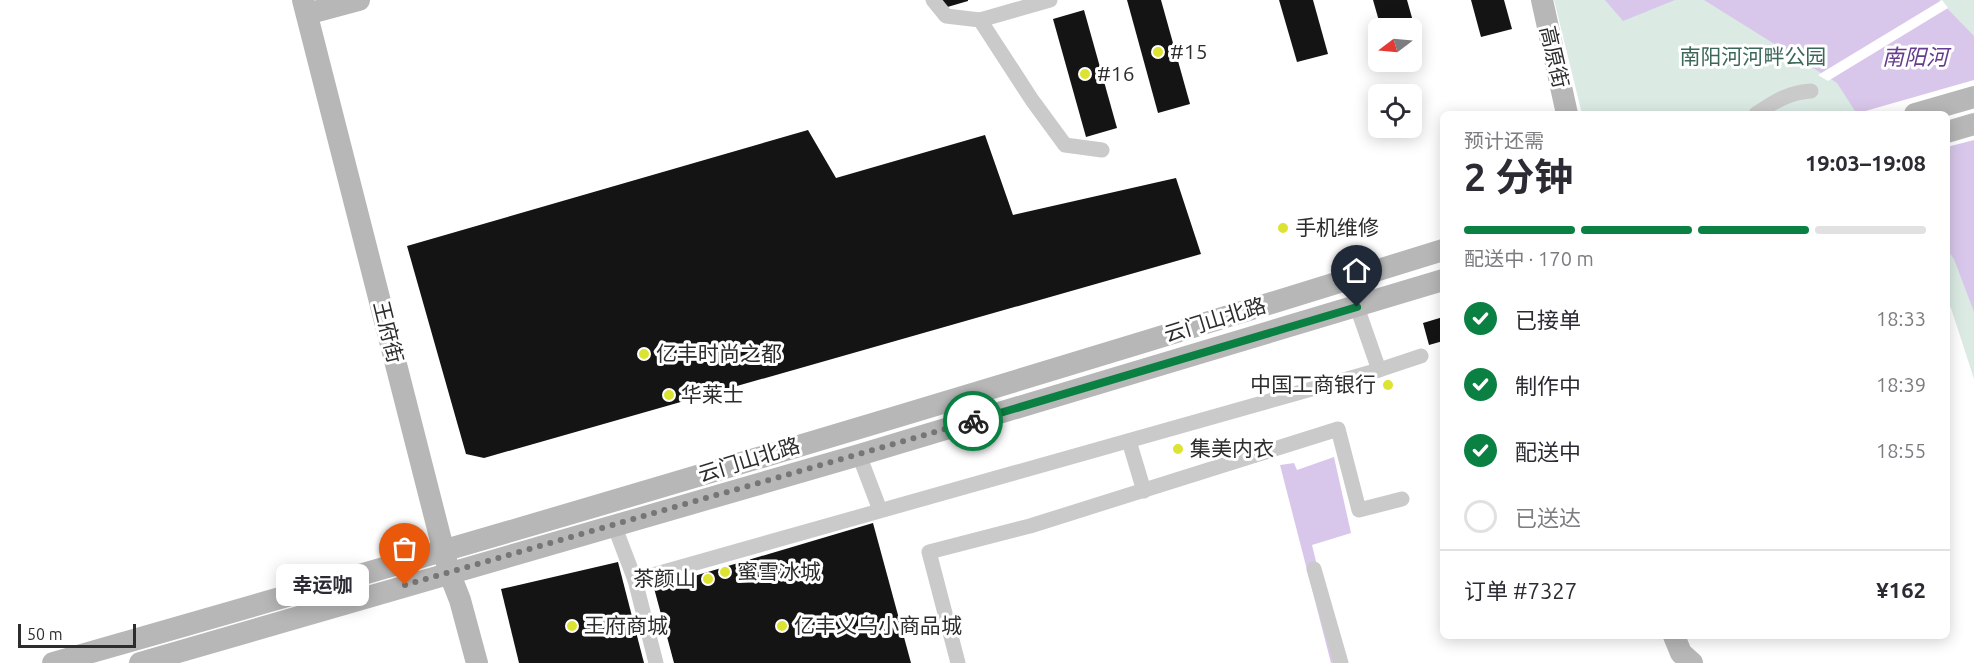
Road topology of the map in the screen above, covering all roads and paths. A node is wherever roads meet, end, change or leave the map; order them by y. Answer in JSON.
{"nodes":[{"id":1,"x":359,"y":0,"type":"edge"},
{"id":2,"x":933,"y":0,"type":"edge"},
{"id":3,"x":1050,"y":0,"type":"edge"},
{"id":4,"x":1542,"y":0,"type":"edge"},
{"id":5,"x":305,"y":7,"type":"edge"},
{"id":6,"x":980,"y":20,"type":"junction"},
{"id":7,"x":1811,"y":91,"type":"dead end"},
{"id":8,"x":1974,"y":97,"type":"edge"},
{"id":9,"x":1565,"y":111,"type":"edge"},
{"id":10,"x":1760,"y":111,"type":"edge"},
{"id":11,"x":1925,"y":111,"type":"edge"},
{"id":12,"x":1974,"y":124,"type":"edge"},
{"id":13,"x":1950,"y":131,"type":"edge"},
{"id":14,"x":1102,"y":150,"type":"dead end"},
{"id":15,"x":1440,"y":251,"type":"edge"},
{"id":16,"x":1440,"y":281,"type":"edge"},
{"id":17,"x":1357,"y":307,"type":"junction"},
{"id":18,"x":1421,"y":356,"type":"dead end"},
{"id":19,"x":1379,"y":370,"type":"junction"},
{"id":20,"x":1129,"y":441,"type":"junction"},
{"id":21,"x":859,"y":454,"type":"junction"},
{"id":22,"x":1144,"y":491,"type":"junction"},
{"id":23,"x":1402,"y":499,"type":"dead end"},
{"id":24,"x":880,"y":510,"type":"junction"},
{"id":25,"x":614,"y":525,"type":"junction"},
{"id":26,"x":447,"y":562,"type":"junction"},
{"id":27,"x":1314,"y":569,"type":"dead end"},
{"id":28,"x":635,"y":580,"type":"junction"},
{"id":29,"x":53,"y":663,"type":"edge"},
{"id":30,"x":140,"y":663,"type":"edge"},
{"id":31,"x":477,"y":663,"type":"edge"},
{"id":32,"x":656,"y":663,"type":"edge"},
{"id":33,"x":958,"y":663,"type":"edge"},
{"id":34,"x":1341,"y":663,"type":"edge"}],
"edges":[{"from":1,"to":5,"type":"main road"},
{"from":2,"to":6,"type":"street"},
{"from":3,"to":6,"type":"street"},
{"from":4,"to":9,"type":"main road","name":"高原街"},
{"from":5,"to":26,"type":"main road","name":"王府街"},
{"from":6,"to":14,"type":"street"},
{"from":7,"to":10,"type":"street"},
{"from":8,"to":11,"type":"main road"},
{"from":12,"to":13,"type":"main road"},
{"from":15,"to":26,"type":"main road","name":"云门山北路"},
{"from":16,"to":17,"type":"main road","name":"云门山北路"},
{"from":17,"to":19,"type":"street"},
{"from":17,"to":21,"type":"main road","name":"云门山北路"},
{"from":18,"to":19,"type":"street"},
{"from":19,"to":20,"type":"street"},
{"from":20,"to":22,"type":"street"},
{"from":20,"to":24,"type":"street"},
{"from":21,"to":24,"type":"street"},
{"from":21,"to":25,"type":"main road","name":"云门山北路"},
{"from":22,"to":23,"type":"street"},
{"from":22,"to":33,"type":"street"},
{"from":24,"to":28,"type":"street"},
{"from":25,"to":26,"type":"main road","name":"云门山北路"},
{"from":25,"to":28,"type":"street"},
{"from":26,"to":29,"type":"main road","name":"云门山北路"},
{"from":26,"to":30,"type":"main road","name":"云门山北路"},
{"from":26,"to":31,"type":"main road","name":"王府街"},
{"from":27,"to":34,"type":"street"},
{"from":28,"to":32,"type":"street"}]}
